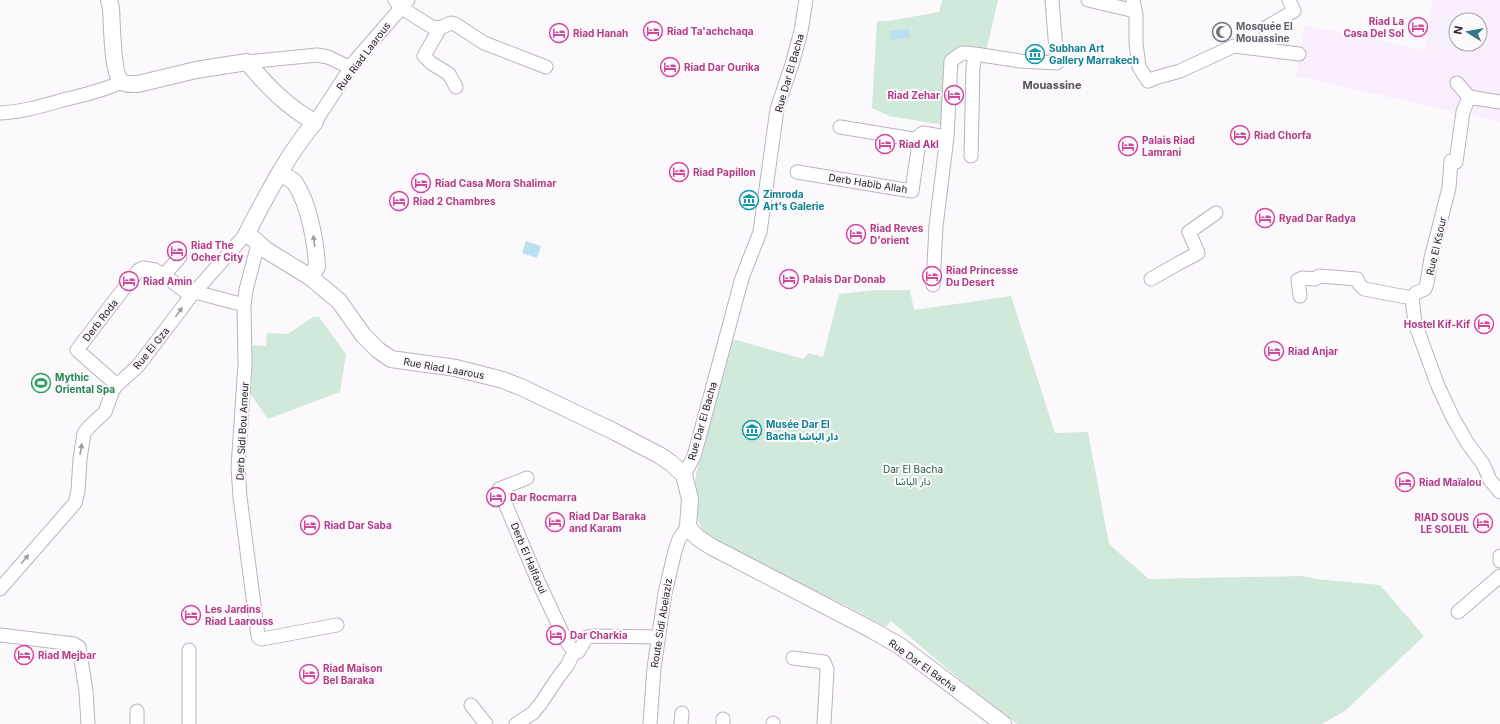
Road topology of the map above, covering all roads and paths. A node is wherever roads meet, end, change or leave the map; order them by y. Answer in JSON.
{"nodes":[{"id":1,"x":109,"y":0,"type":"edge"},
{"id":2,"x":806,"y":0,"type":"edge"},
{"id":3,"x":1052,"y":0,"type":"edge"},
{"id":4,"x":1088,"y":0,"type":"edge"},
{"id":5,"x":1289,"y":0,"type":"edge"},
{"id":6,"x":401,"y":2,"type":"edge"},
{"id":7,"x":1135,"y":3,"type":"edge"},
{"id":8,"x":440,"y":28,"type":"junction"},
{"id":9,"x":1261,"y":49,"type":"junction"},
{"id":10,"x":975,"y":54,"type":"junction"},
{"id":11,"x":1299,"y":54,"type":"dead end"},
{"id":12,"x":247,"y":62,"type":"junction"},
{"id":13,"x":546,"y":67,"type":"dead end"},
{"id":14,"x":350,"y":68,"type":"junction"},
{"id":15,"x":121,"y":82,"type":"junction"},
{"id":16,"x":1457,"y":83,"type":"dead end"},
{"id":17,"x":456,"y":86,"type":"dead end"},
{"id":18,"x":1469,"y":97,"type":"junction"},
{"id":19,"x":1500,"y":102,"type":"edge"},
{"id":20,"x":0,"y":113,"type":"edge"},
{"id":21,"x":315,"y":122,"type":"junction"},
{"id":22,"x":840,"y":127,"type":"dead end"},
{"id":23,"x":947,"y":137,"type":"junction"},
{"id":24,"x":919,"y":140,"type":"junction"},
{"id":25,"x":971,"y":156,"type":"dead end"},
{"id":26,"x":280,"y":172,"type":"junction"},
{"id":27,"x":797,"y":172,"type":"dead end"},
{"id":28,"x":1216,"y":213,"type":"dead end"},
{"id":29,"x":253,"y":238,"type":"junction"},
{"id":30,"x":180,"y":257,"type":"dead end"},
{"id":31,"x":164,"y":275,"type":"junction"},
{"id":32,"x":310,"y":277,"type":"junction"},
{"id":33,"x":1151,"y":279,"type":"dead end"},
{"id":34,"x":933,"y":285,"type":"dead end"},
{"id":35,"x":193,"y":294,"type":"junction"},
{"id":36,"x":1300,"y":296,"type":"dead end"},
{"id":37,"x":1412,"y":298,"type":"junction"},
{"id":38,"x":244,"y":305,"type":"junction"},
{"id":39,"x":117,"y":385,"type":"junction"},
{"id":40,"x":684,"y":475,"type":"junction"},
{"id":41,"x":527,"y":478,"type":"dead end"},
{"id":42,"x":1500,"y":492,"type":"edge"},
{"id":43,"x":688,"y":526,"type":"junction"},
{"id":44,"x":1500,"y":556,"type":"edge"},
{"id":45,"x":1500,"y":561,"type":"edge"},
{"id":46,"x":1500,"y":576,"type":"edge"},
{"id":47,"x":0,"y":589,"type":"edge"},
{"id":48,"x":1458,"y":612,"type":"dead end"},
{"id":49,"x":337,"y":625,"type":"dead end"},
{"id":50,"x":0,"y":634,"type":"edge"},
{"id":51,"x":658,"y":637,"type":"junction"},
{"id":52,"x":189,"y":650,"type":"dead end"},
{"id":53,"x":574,"y":652,"type":"junction"},
{"id":54,"x":793,"y":658,"type":"dead end"},
{"id":55,"x":471,"y":705,"type":"dead end"},
{"id":56,"x":88,"y":724,"type":"edge"},
{"id":57,"x":189,"y":724,"type":"edge"},
{"id":58,"x":486,"y":724,"type":"edge"},
{"id":59,"x":516,"y":724,"type":"edge"},
{"id":60,"x":650,"y":724,"type":"edge"},
{"id":61,"x":824,"y":724,"type":"edge"},
{"id":62,"x":1003,"y":724,"type":"edge"}],
"edges":[{"from":1,"to":15,"type":"street"},
{"from":2,"to":40,"type":"street","name":"Rue Dar El Bacha"},
{"from":3,"to":10,"type":"street"},
{"from":4,"to":7,"type":"street"},
{"from":5,"to":9,"type":"street"},
{"from":6,"to":8,"type":"street"},
{"from":6,"to":14,"type":"street","name":"Rue Riad Laarous"},
{"from":7,"to":9,"type":"street"},
{"from":8,"to":13,"type":"street"},
{"from":8,"to":17,"type":"street"},
{"from":9,"to":11,"type":"street"},
{"from":10,"to":23,"type":"street"},
{"from":10,"to":25,"type":"street"},
{"from":12,"to":14,"type":"street"},
{"from":12,"to":15,"type":"street"},
{"from":12,"to":21,"type":"street"},
{"from":14,"to":21,"type":"street","name":"Rue Riad Laarous"},
{"from":15,"to":20,"type":"street"},
{"from":16,"to":18,"type":"street"},
{"from":18,"to":19,"type":"street"},
{"from":18,"to":37,"type":"street","name":"Rue El Ksour"},
{"from":21,"to":26,"type":"street","name":"Rue Riad Laarous"},
{"from":22,"to":24,"type":"street"},
{"from":23,"to":24,"type":"street"},
{"from":23,"to":34,"type":"street"},
{"from":24,"to":27,"type":"street","name":"Derb Habib Allah"},
{"from":26,"to":29,"type":"street","name":"Rue Riad Laarous"},
{"from":32,"to":26,"type":"street","one_way":true},
{"from":28,"to":33,"type":"street"},
{"from":29,"to":32,"type":"street","name":"Rue Riad Laarous"},
{"from":29,"to":35,"type":"street","name":"Rue El Gza"},
{"from":29,"to":38,"type":"street","name":"Derb Sidi Bou Ameur"},
{"from":30,"to":31,"type":"street"},
{"from":31,"to":35,"type":"street","name":"Derb Roda"},
{"from":31,"to":39,"type":"street","name":"Derb Roda"},
{"from":32,"to":40,"type":"street","name":"Rue Riad Laarous"},
{"from":35,"to":38,"type":"street"},
{"from":39,"to":35,"type":"street","name":"Rue El Gza","one_way":true},
{"from":36,"to":37,"type":"street"},
{"from":37,"to":42,"type":"street"},
{"from":38,"to":49,"type":"street","name":"Derb Sidi Bou Ameur"},
{"from":47,"to":39,"type":"street","name":"Rue El Gza","one_way":true},
{"from":40,"to":43,"type":"street"},
{"from":41,"to":53,"type":"street","name":"Derb El Halfaoui"},
{"from":43,"to":51,"type":"street","name":"Route Sidi Abelaziz"},
{"from":43,"to":62,"type":"street","name":"Rue Dar El Bacha"},
{"from":44,"to":45,"type":"street"},
{"from":46,"to":48,"type":"street"},
{"from":50,"to":56,"type":"street"},
{"from":51,"to":53,"type":"street"},
{"from":51,"to":60,"type":"street","name":"Route Sidi Abelaziz"},
{"from":52,"to":57,"type":"street"},
{"from":53,"to":59,"type":"street"},
{"from":54,"to":61,"type":"street"},
{"from":55,"to":58,"type":"street"}]}
